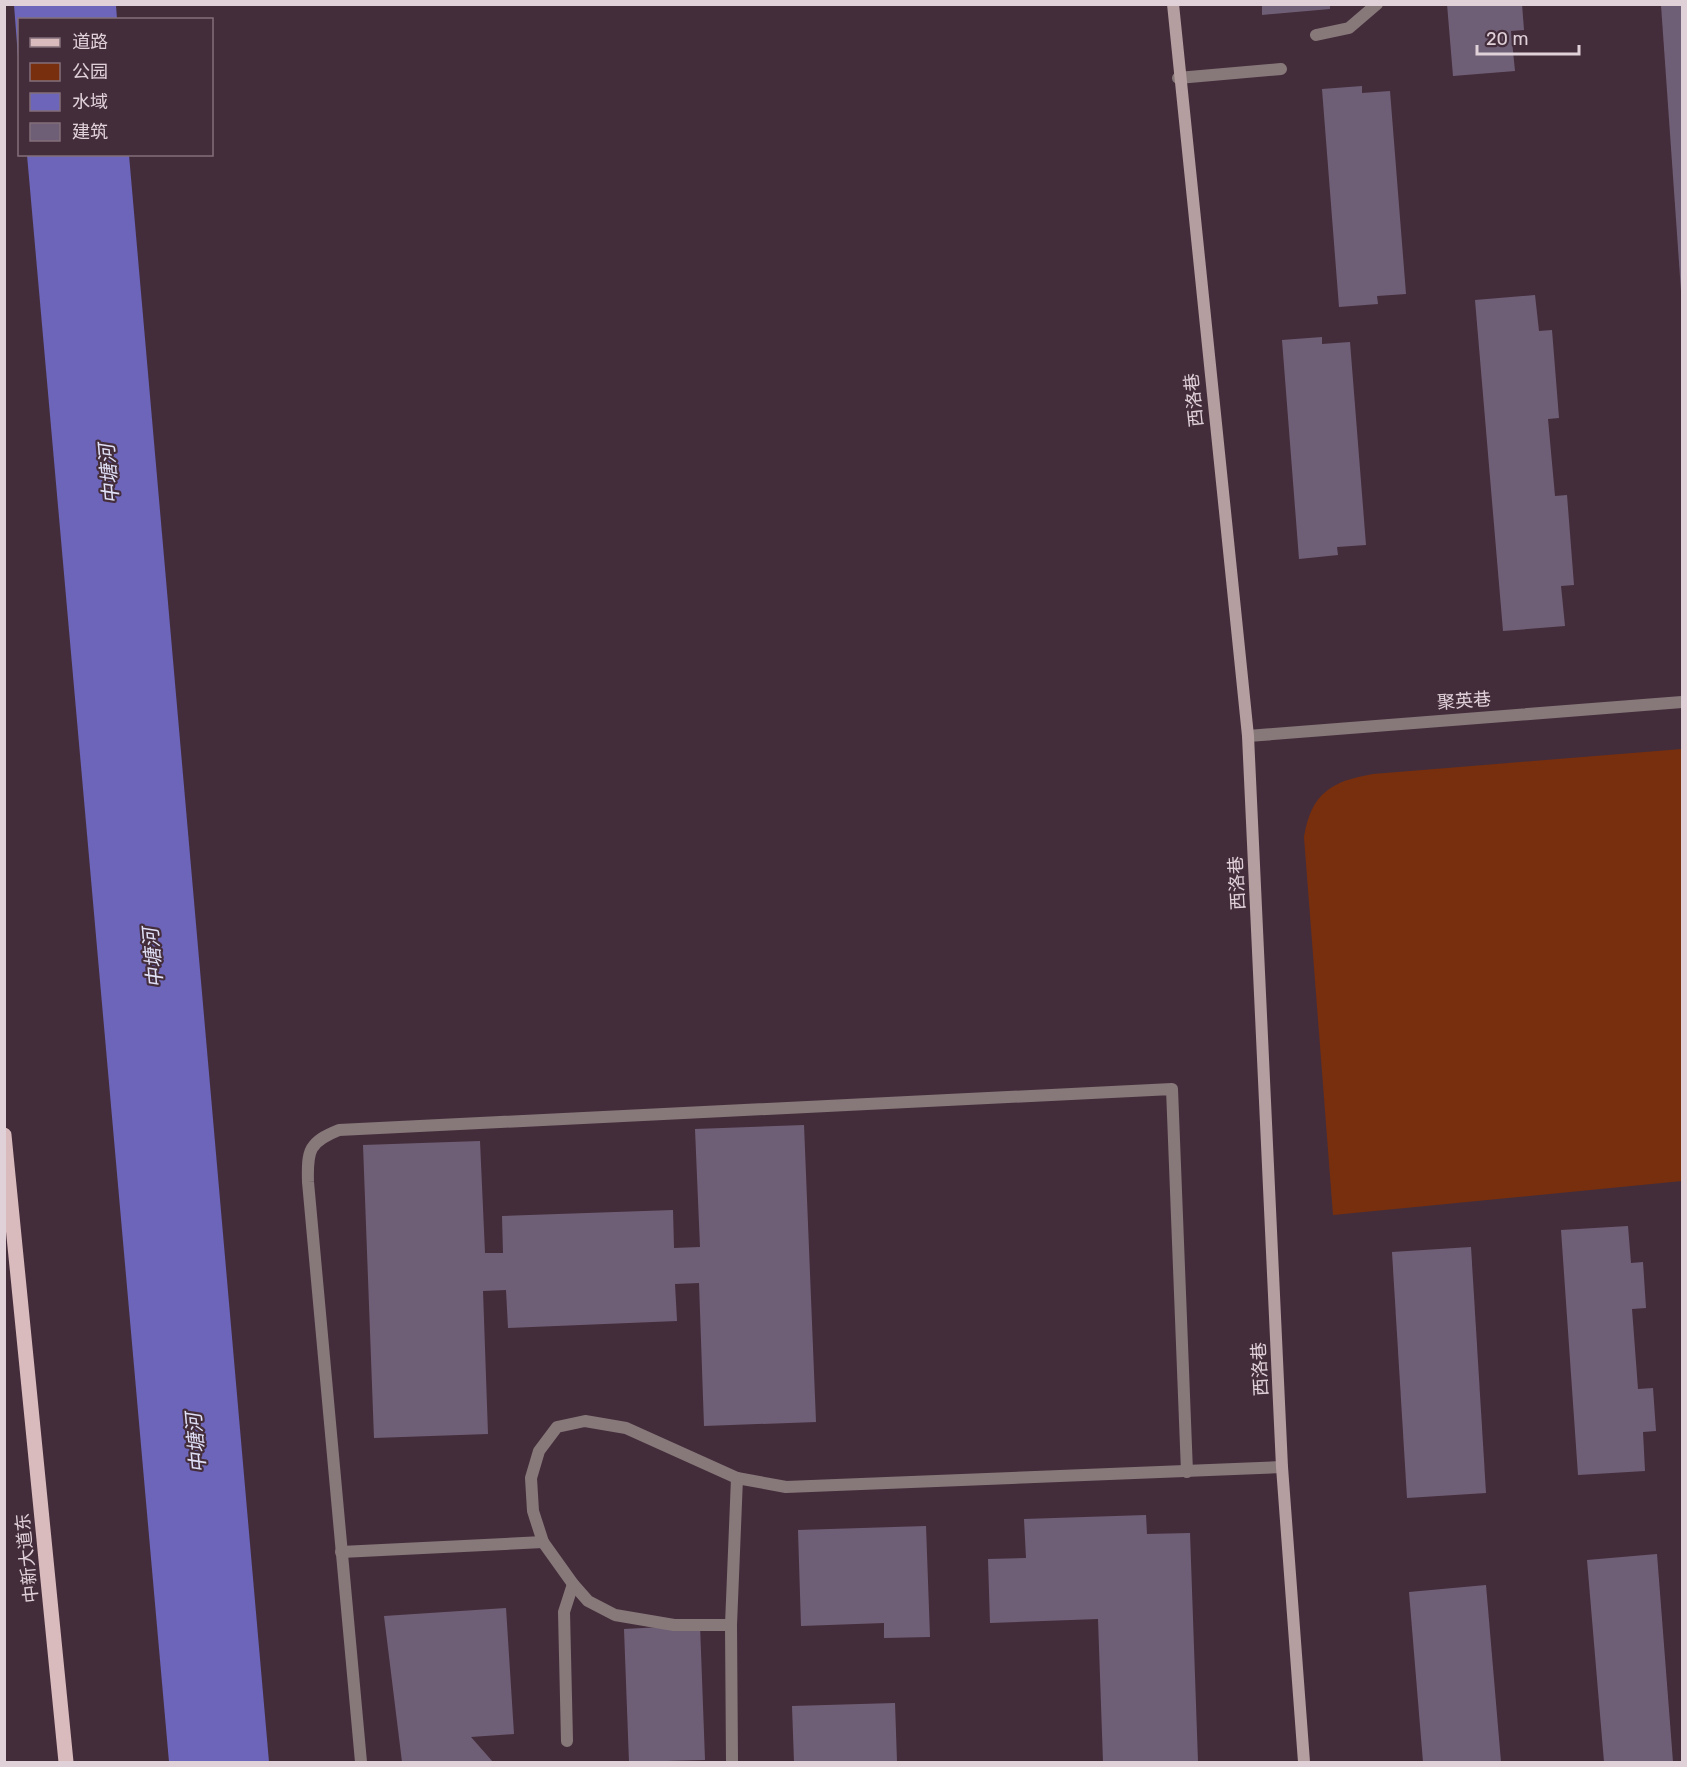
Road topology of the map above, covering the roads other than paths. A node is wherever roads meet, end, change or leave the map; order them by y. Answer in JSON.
{"nodes":[{"id":1,"x":1173,"y":4,"type":"edge"},
{"id":2,"x":1377,"y":4,"type":"edge"},
{"id":3,"x":1316,"y":35,"type":"dead end"},
{"id":4,"x":1281,"y":69,"type":"dead end"},
{"id":5,"x":1179,"y":78,"type":"junction"},
{"id":6,"x":1683,"y":702,"type":"edge"},
{"id":7,"x":1248,"y":736,"type":"junction"},
{"id":8,"x":4,"y":1135,"type":"edge"},
{"id":9,"x":1282,"y":1467,"type":"junction"},
{"id":10,"x":1187,"y":1472,"type":"junction"},
{"id":11,"x":737,"y":1478,"type":"junction"},
{"id":12,"x":543,"y":1542,"type":"junction"},
{"id":13,"x":341,"y":1552,"type":"junction"},
{"id":14,"x":573,"y":1584,"type":"junction"},
{"id":15,"x":731,"y":1625,"type":"junction"},
{"id":16,"x":567,"y":1741,"type":"dead end"},
{"id":17,"x":66,"y":1762,"type":"edge"},
{"id":18,"x":361,"y":1762,"type":"edge"},
{"id":19,"x":732,"y":1762,"type":"edge"},
{"id":20,"x":1304,"y":1762,"type":"edge"}],
"edges":[{"from":1,"to":5,"type":"street","name":"西洛巷"},
{"from":2,"to":3,"type":"street"},
{"from":4,"to":5,"type":"street"},
{"from":5,"to":7,"type":"street","name":"西洛巷"},
{"from":6,"to":7,"type":"street","name":"聚英巷"},
{"from":7,"to":9,"type":"street","name":"西洛巷"},
{"from":8,"to":17,"type":"main road","name":"中新大道东"},
{"from":9,"to":10,"type":"street"},
{"from":9,"to":20,"type":"street","name":"西洛巷"},
{"from":10,"to":11,"type":"street"},
{"from":10,"to":13,"type":"street"},
{"from":11,"to":12,"type":"street"},
{"from":11,"to":15,"type":"street"},
{"from":12,"to":13,"type":"street"},
{"from":12,"to":14,"type":"street"},
{"from":13,"to":18,"type":"street"},
{"from":14,"to":15,"type":"street"},
{"from":14,"to":16,"type":"street"},
{"from":15,"to":19,"type":"street"}]}
